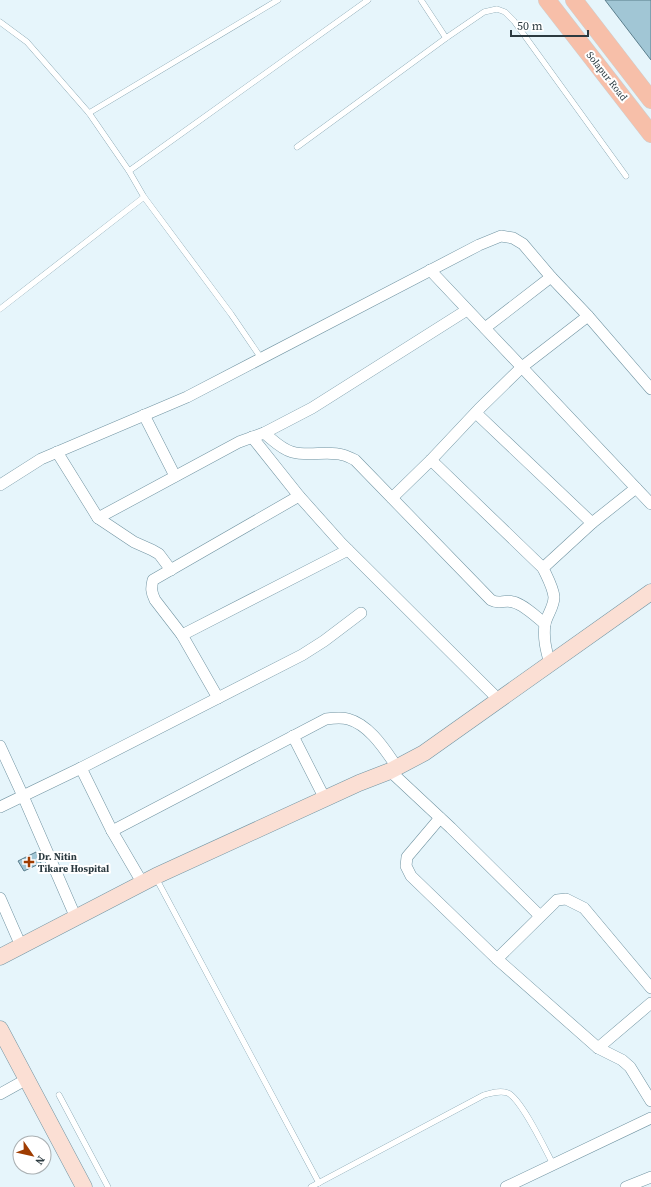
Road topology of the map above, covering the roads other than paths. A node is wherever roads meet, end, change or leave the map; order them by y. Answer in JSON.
{"nodes":[{"id":1,"x":278,"y":0,"type":"edge"},
{"id":2,"x":368,"y":0,"type":"edge"},
{"id":3,"x":421,"y":0,"type":"edge"},
{"id":4,"x":547,"y":0,"type":"edge"},
{"id":5,"x":574,"y":0,"type":"edge"},
{"id":6,"x":0,"y":22,"type":"edge"},
{"id":7,"x":446,"y":38,"type":"junction"},
{"id":8,"x":649,"y":92,"type":"edge"},
{"id":9,"x":89,"y":113,"type":"junction"},
{"id":10,"x":651,"y":134,"type":"edge"},
{"id":11,"x":298,"y":147,"type":"dead end"},
{"id":12,"x":128,"y":171,"type":"junction"},
{"id":13,"x":626,"y":176,"type":"dead end"},
{"id":14,"x":144,"y":197,"type":"junction"},
{"id":15,"x":430,"y":270,"type":"junction"},
{"id":16,"x":551,"y":277,"type":"junction"},
{"id":17,"x":0,"y":309,"type":"edge"},
{"id":18,"x":467,"y":310,"type":"junction"},
{"id":19,"x":588,"y":316,"type":"junction"},
{"id":20,"x":485,"y":328,"type":"junction"},
{"id":21,"x":261,"y":358,"type":"junction"},
{"id":22,"x":522,"y":367,"type":"junction"},
{"id":23,"x":651,"y":389,"type":"edge"},
{"id":24,"x":476,"y":413,"type":"junction"},
{"id":25,"x":144,"y":415,"type":"junction"},
{"id":26,"x":264,"y":433,"type":"junction"},
{"id":27,"x":252,"y":437,"type":"junction"},
{"id":28,"x":57,"y":452,"type":"junction"},
{"id":29,"x":431,"y":460,"type":"junction"},
{"id":30,"x":175,"y":476,"type":"junction"},
{"id":31,"x":0,"y":485,"type":"edge"},
{"id":32,"x":636,"y":488,"type":"junction"},
{"id":33,"x":299,"y":496,"type":"junction"},
{"id":34,"x":392,"y":498,"type":"junction"},
{"id":35,"x":651,"y":504,"type":"edge"},
{"id":36,"x":98,"y":518,"type":"junction"},
{"id":37,"x":592,"y":523,"type":"junction"},
{"id":38,"x":348,"y":550,"type":"junction"},
{"id":39,"x":543,"y":568,"type":"junction"},
{"id":40,"x":170,"y":570,"type":"junction"},
{"id":41,"x":651,"y":592,"type":"edge"},
{"id":42,"x":361,"y":612,"type":"dead end"},
{"id":43,"x":546,"y":624,"type":"junction"},
{"id":44,"x":182,"y":635,"type":"junction"},
{"id":45,"x":550,"y":664,"type":"junction"},
{"id":46,"x":218,"y":698,"type":"junction"},
{"id":47,"x":499,"y":700,"type":"junction"},
{"id":48,"x":293,"y":736,"type":"junction"},
{"id":49,"x":0,"y":746,"type":"edge"},
{"id":50,"x":81,"y":768,"type":"junction"},
{"id":51,"x":393,"y":769,"type":"junction"},
{"id":52,"x":24,"y":796,"type":"junction"},
{"id":53,"x":325,"y":799,"type":"junction"},
{"id":54,"x":0,"y":808,"type":"edge"},
{"id":55,"x":440,"y":818,"type":"junction"},
{"id":56,"x":112,"y":830,"type":"junction"},
{"id":57,"x":149,"y":880,"type":"junction"},
{"id":58,"x":0,"y":898,"type":"edge"},
{"id":59,"x":540,"y":916,"type":"junction"},
{"id":60,"x":76,"y":918,"type":"junction"},
{"id":61,"x":21,"y":946,"type":"junction"},
{"id":62,"x":0,"y":957,"type":"edge"},
{"id":63,"x":497,"y":959,"type":"junction"},
{"id":64,"x":651,"y":988,"type":"edge"},
{"id":65,"x":651,"y":1002,"type":"edge"},
{"id":66,"x":0,"y":1029,"type":"edge"},
{"id":67,"x":598,"y":1048,"type":"junction"},
{"id":68,"x":27,"y":1079,"type":"junction"},
{"id":69,"x":0,"y":1094,"type":"edge"},
{"id":70,"x":59,"y":1095,"type":"dead end"},
{"id":71,"x":651,"y":1101,"type":"edge"},
{"id":72,"x":651,"y":1118,"type":"edge"},
{"id":73,"x":554,"y":1164,"type":"junction"},
{"id":74,"x":651,"y":1176,"type":"edge"},
{"id":75,"x":319,"y":1183,"type":"junction"},
{"id":76,"x":84,"y":1187,"type":"edge"},
{"id":77,"x":108,"y":1187,"type":"edge"},
{"id":78,"x":311,"y":1187,"type":"edge"},
{"id":79,"x":506,"y":1187,"type":"edge"},
{"id":80,"x":626,"y":1187,"type":"edge"}],
"edges":[{"from":1,"to":9,"type":"lane"},
{"from":2,"to":12,"type":"lane"},
{"from":3,"to":7,"type":"lane"},
{"from":4,"to":10,"type":"main road","name":"Solapur Road"},
{"from":5,"to":8,"type":"main road","name":"Solapur Road"},
{"from":6,"to":9,"type":"lane"},
{"from":7,"to":11,"type":"lane"},
{"from":7,"to":13,"type":"lane"},
{"from":9,"to":12,"type":"lane"},
{"from":12,"to":14,"type":"lane"},
{"from":14,"to":17,"type":"lane"},
{"from":14,"to":21,"type":"lane"},
{"from":15,"to":16,"type":"street"},
{"from":15,"to":18,"type":"street"},
{"from":15,"to":21,"type":"street"},
{"from":16,"to":19,"type":"street"},
{"from":16,"to":20,"type":"street"},
{"from":18,"to":20,"type":"street"},
{"from":18,"to":26,"type":"street"},
{"from":19,"to":22,"type":"street"},
{"from":19,"to":23,"type":"street"},
{"from":20,"to":22,"type":"street"},
{"from":21,"to":25,"type":"street"},
{"from":22,"to":24,"type":"street"},
{"from":22,"to":32,"type":"street"},
{"from":24,"to":29,"type":"street"},
{"from":24,"to":37,"type":"street"},
{"from":25,"to":28,"type":"street"},
{"from":25,"to":30,"type":"street"},
{"from":26,"to":27,"type":"street"},
{"from":26,"to":34,"type":"street"},
{"from":27,"to":30,"type":"street"},
{"from":27,"to":33,"type":"street"},
{"from":28,"to":31,"type":"street"},
{"from":28,"to":36,"type":"street"},
{"from":29,"to":34,"type":"street"},
{"from":29,"to":39,"type":"street"},
{"from":30,"to":36,"type":"street"},
{"from":32,"to":35,"type":"street"},
{"from":32,"to":37,"type":"street"},
{"from":33,"to":38,"type":"street"},
{"from":33,"to":40,"type":"street"},
{"from":34,"to":43,"type":"street"},
{"from":36,"to":40,"type":"street"},
{"from":37,"to":39,"type":"street"},
{"from":38,"to":44,"type":"street"},
{"from":38,"to":47,"type":"street"},
{"from":39,"to":43,"type":"street"},
{"from":40,"to":44,"type":"street"},
{"from":41,"to":45,"type":"street"},
{"from":42,"to":46,"type":"street"},
{"from":43,"to":45,"type":"street"},
{"from":44,"to":46,"type":"street"},
{"from":45,"to":47,"type":"street"},
{"from":46,"to":50,"type":"street"},
{"from":47,"to":51,"type":"street"},
{"from":48,"to":51,"type":"street"},
{"from":48,"to":53,"type":"street"},
{"from":48,"to":56,"type":"street"},
{"from":49,"to":52,"type":"street"},
{"from":50,"to":52,"type":"street"},
{"from":50,"to":56,"type":"street"},
{"from":51,"to":53,"type":"street"},
{"from":51,"to":55,"type":"street"},
{"from":52,"to":54,"type":"street"},
{"from":52,"to":60,"type":"street"},
{"from":53,"to":57,"type":"street"},
{"from":55,"to":59,"type":"street"},
{"from":55,"to":63,"type":"street"},
{"from":56,"to":57,"type":"street"},
{"from":57,"to":60,"type":"street"},
{"from":57,"to":75,"type":"lane"},
{"from":58,"to":61,"type":"street"},
{"from":59,"to":63,"type":"street"},
{"from":59,"to":64,"type":"street"},
{"from":60,"to":61,"type":"street"},
{"from":61,"to":62,"type":"street"},
{"from":63,"to":67,"type":"street"},
{"from":65,"to":67,"type":"street"},
{"from":66,"to":68,"type":"street"},
{"from":67,"to":71,"type":"street"},
{"from":68,"to":69,"type":"street"},
{"from":68,"to":76,"type":"street"},
{"from":70,"to":77,"type":"lane"},
{"from":72,"to":73,"type":"street"},
{"from":73,"to":75,"type":"lane"},
{"from":73,"to":79,"type":"street"},
{"from":74,"to":80,"type":"street"},
{"from":75,"to":78,"type":"lane"}]}
